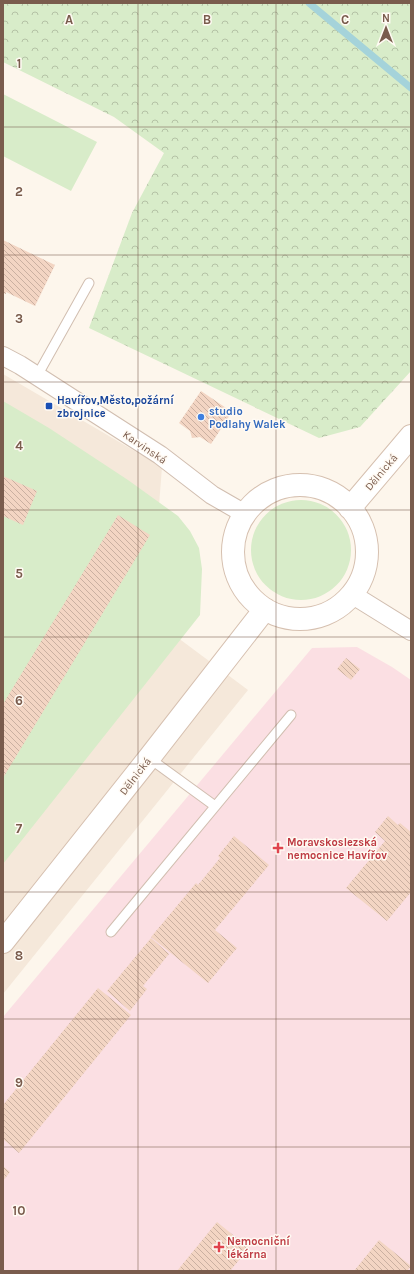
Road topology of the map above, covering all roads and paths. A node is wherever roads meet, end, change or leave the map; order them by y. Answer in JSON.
{"nodes":[{"id":1,"x":90,"y":283,"type":"dead end"},
{"id":2,"x":3,"y":356,"type":"edge"},
{"id":3,"x":37,"y":376,"type":"junction"},
{"id":4,"x":411,"y":436,"type":"edge"},
{"id":5,"x":350,"y":508,"type":"junction"},
{"id":6,"x":245,"y":514,"type":"junction"},
{"id":7,"x":354,"y":595,"type":"junction"},
{"id":8,"x":265,"y":609,"type":"junction"},
{"id":9,"x":411,"y":631,"type":"edge"},
{"id":10,"x":291,"y":715,"type":"dead end"},
{"id":11,"x":149,"y":758,"type":"junction"},
{"id":12,"x":216,"y":806,"type":"junction"},
{"id":13,"x":111,"y":932,"type":"dead end"},
{"id":14,"x":3,"y":942,"type":"edge"}],
"edges":[{"from":1,"to":3,"type":"lane"},
{"from":2,"to":3,"type":"street","name":"Karvinská"},
{"from":3,"to":6,"type":"street","name":"Karvinská"},
{"from":4,"to":5,"type":"street","name":"Dělnická"},
{"from":5,"to":6,"type":"street"},
{"from":5,"to":7,"type":"street"},
{"from":6,"to":8,"type":"street"},
{"from":7,"to":8,"type":"street"},
{"from":7,"to":9,"type":"street"},
{"from":8,"to":11,"type":"street","name":"Dělnická"},
{"from":10,"to":12,"type":"lane"},
{"from":11,"to":12,"type":"lane"},
{"from":11,"to":14,"type":"street","name":"Dělnická"},
{"from":12,"to":13,"type":"lane"}]}
